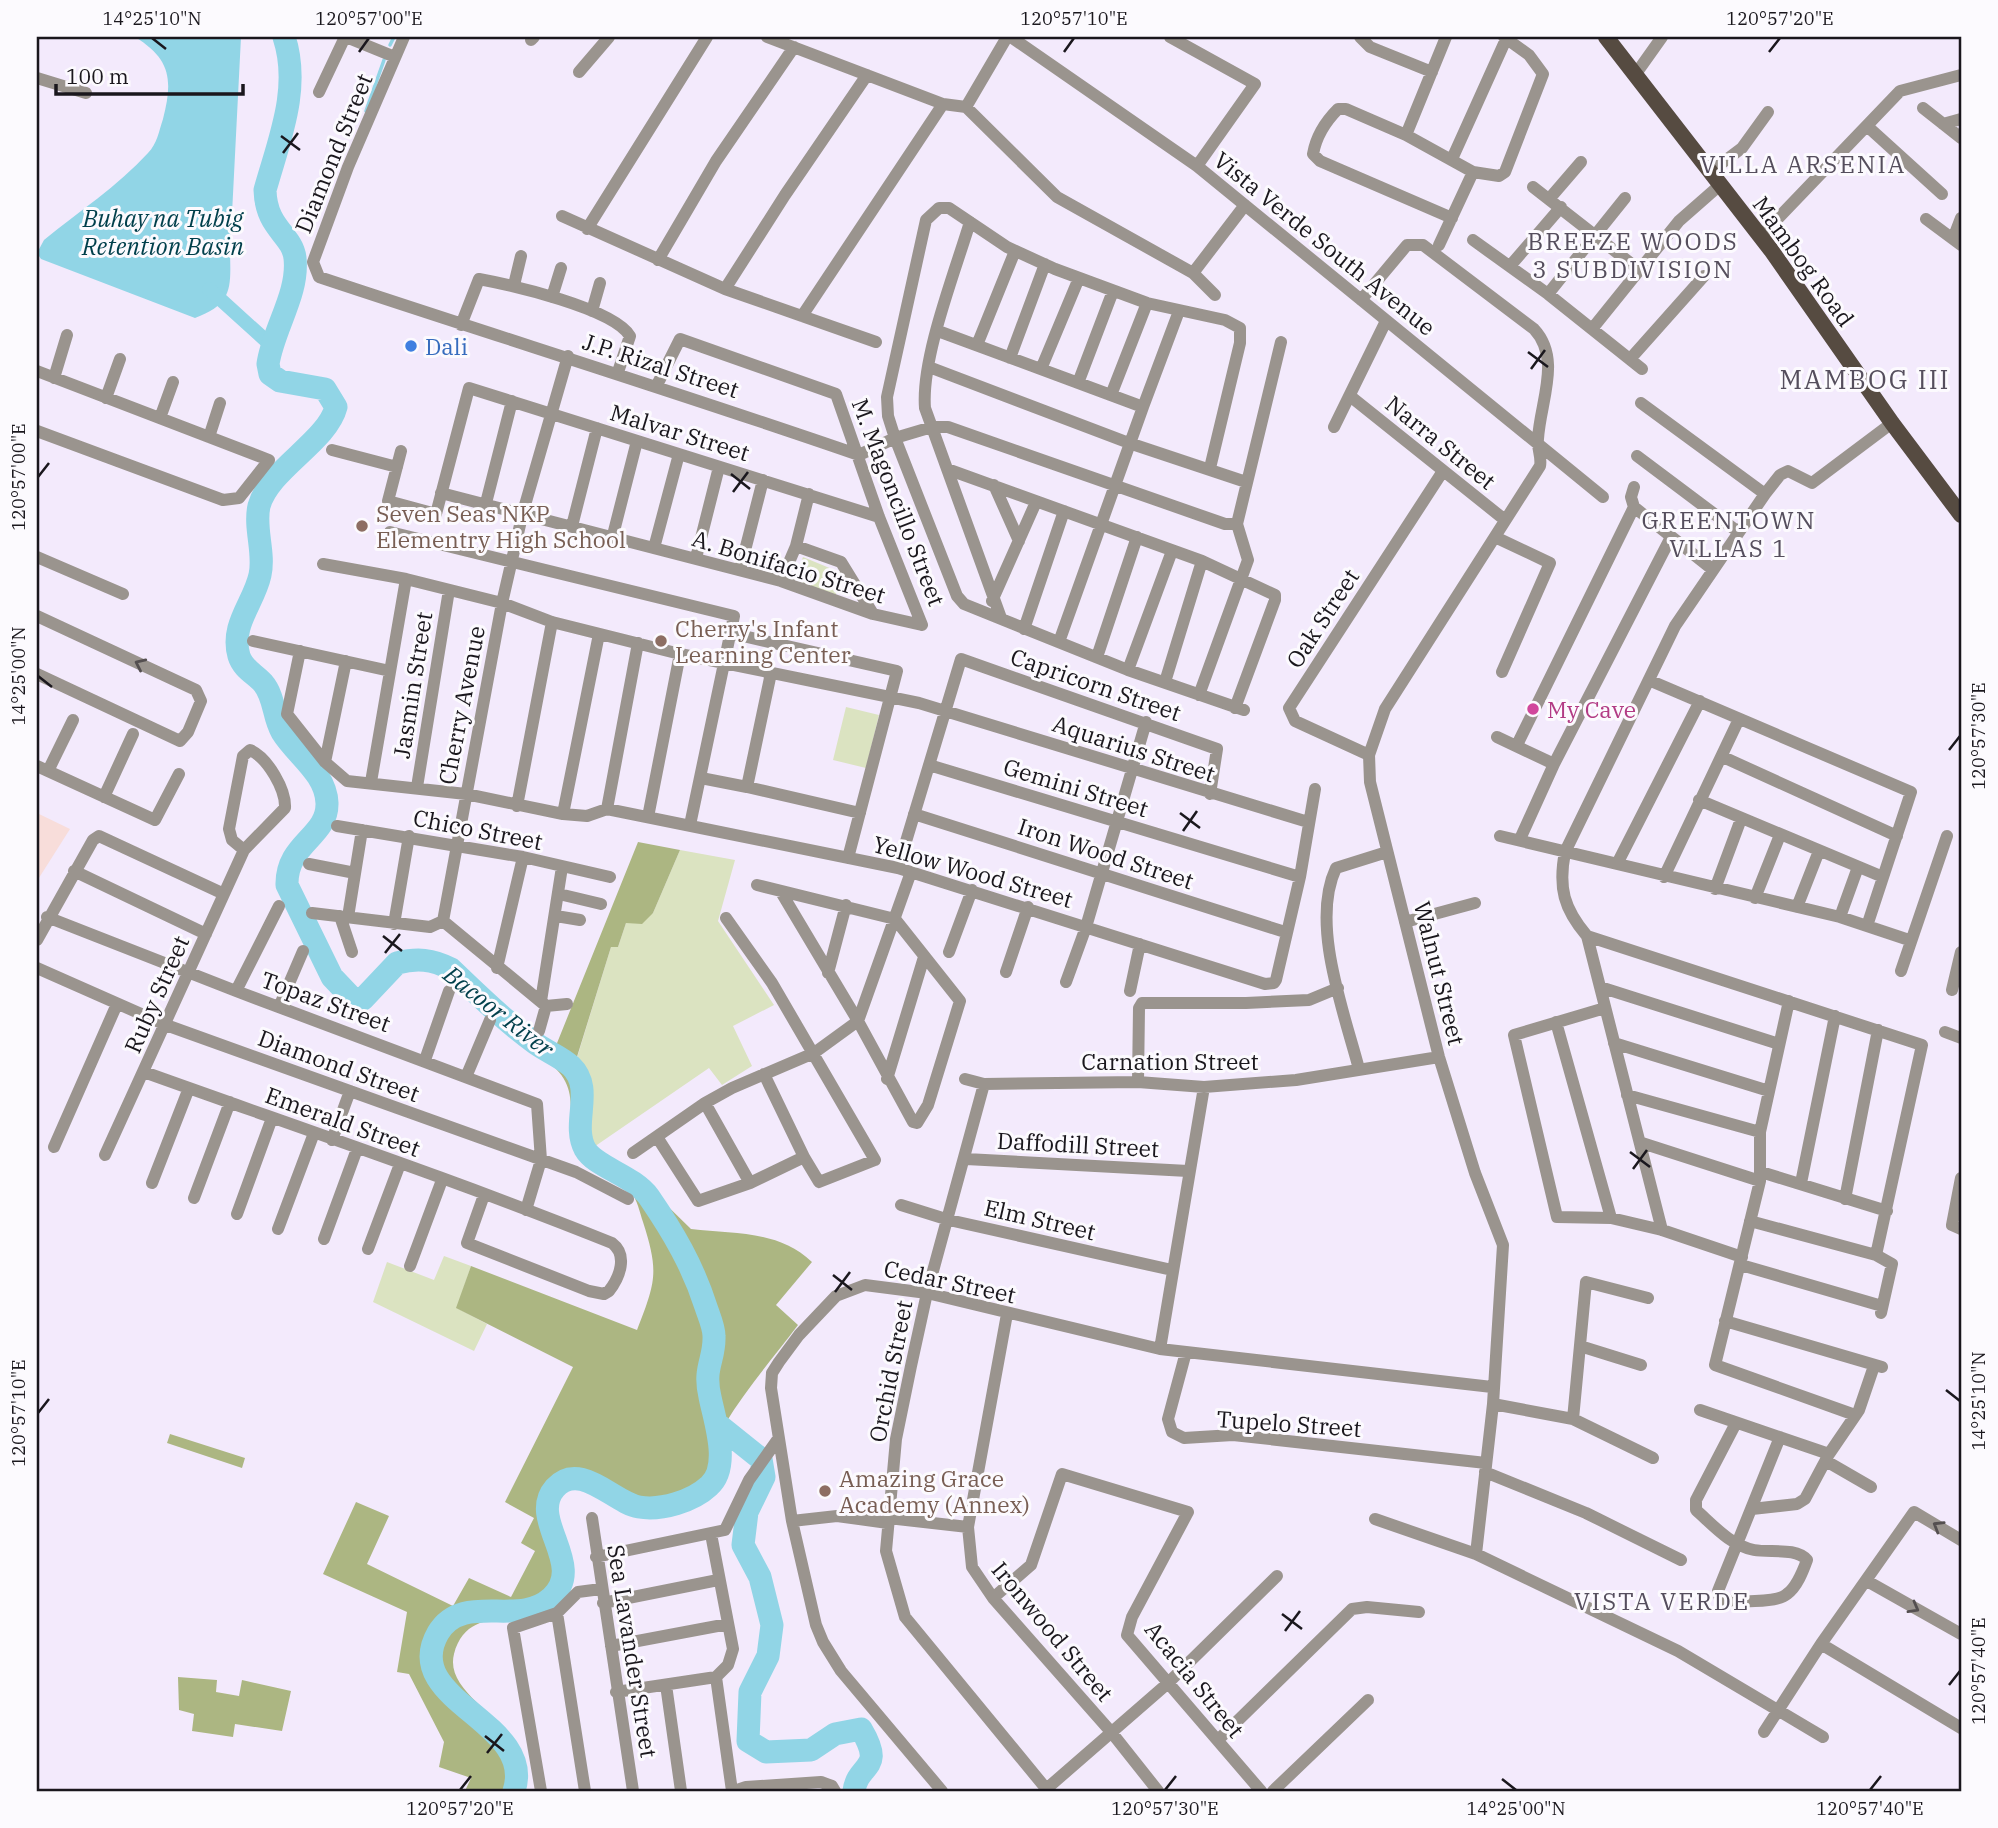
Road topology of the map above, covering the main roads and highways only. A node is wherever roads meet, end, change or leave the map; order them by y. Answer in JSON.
{"nodes":[{"id":1,"x":1606,"y":37,"type":"edge"},
{"id":2,"x":1961,"y":515,"type":"edge"}],
"edges":[{"from":1,"to":2,"type":"main road","name":"Mambog Road"}]}
